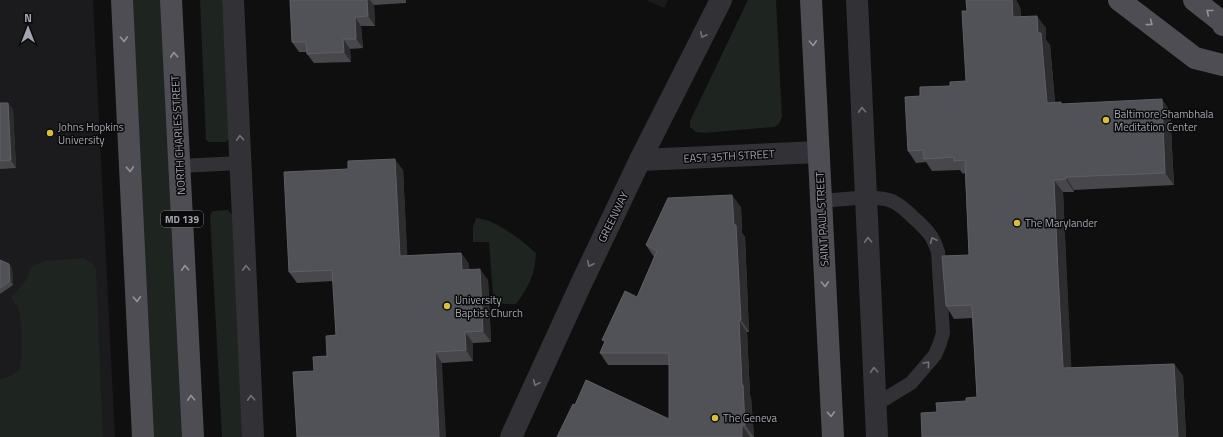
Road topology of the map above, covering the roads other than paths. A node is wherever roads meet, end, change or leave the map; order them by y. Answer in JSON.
{"nodes":[{"id":1,"x":122,"y":0,"type":"edge"},
{"id":2,"x":171,"y":0,"type":"edge"},
{"id":3,"x":233,"y":0,"type":"edge"},
{"id":4,"x":721,"y":0,"type":"edge"},
{"id":5,"x":811,"y":0,"type":"edge"},
{"id":6,"x":856,"y":0,"type":"edge"},
{"id":7,"x":1119,"y":0,"type":"edge"},
{"id":8,"x":1194,"y":0,"type":"edge"},
{"id":9,"x":1223,"y":25,"type":"edge"},
{"id":10,"x":1223,"y":65,"type":"edge"},
{"id":11,"x":818,"y":152,"type":"junction"},
{"id":12,"x":640,"y":160,"type":"junction"},
{"id":13,"x":241,"y":163,"type":"junction"},
{"id":14,"x":179,"y":166,"type":"junction"},
{"id":15,"x":866,"y":198,"type":"junction"},
{"id":16,"x":821,"y":201,"type":"junction"},
{"id":17,"x":875,"y":405,"type":"junction"},
{"id":18,"x":144,"y":437,"type":"edge"},
{"id":19,"x":193,"y":437,"type":"edge"},
{"id":20,"x":253,"y":437,"type":"edge"},
{"id":21,"x":511,"y":437,"type":"edge"},
{"id":22,"x":833,"y":437,"type":"edge"},
{"id":23,"x":877,"y":437,"type":"edge"}],
"edges":[{"from":1,"to":18,"type":"main road","one_way":true},
{"from":14,"to":2,"type":"main road","name":"NORTH CHARLES STREET","number":"MD 139","one_way":true},
{"from":13,"to":3,"type":"street","one_way":true},
{"from":4,"to":12,"type":"street","name":"GREENWAY","one_way":true},
{"from":5,"to":11,"type":"main road","name":"SAINT PAUL STREET","one_way":true},
{"from":15,"to":6,"type":"street","one_way":true},
{"from":7,"to":10,"type":"main road","one_way":true},
{"from":9,"to":8,"type":"main road","one_way":true},
{"from":11,"to":12,"type":"street","name":"EAST 35TH STREET"},
{"from":11,"to":16,"type":"main road","name":"SAINT PAUL STREET"},
{"from":12,"to":21,"type":"street","name":"GREENWAY","one_way":true},
{"from":13,"to":14,"type":"lane"},
{"from":20,"to":13,"type":"street","one_way":true},
{"from":19,"to":14,"type":"main road","name":"NORTH CHARLES STREET","number":"MD 139","one_way":true},
{"from":15,"to":16,"type":"lane"},
{"from":17,"to":15,"type":"street","one_way":true},
{"from":17,"to":15,"type":"lane","one_way":true},
{"from":16,"to":22,"type":"main road","name":"SAINT PAUL STREET","one_way":true},
{"from":17,"to":23,"type":"street"}]}
